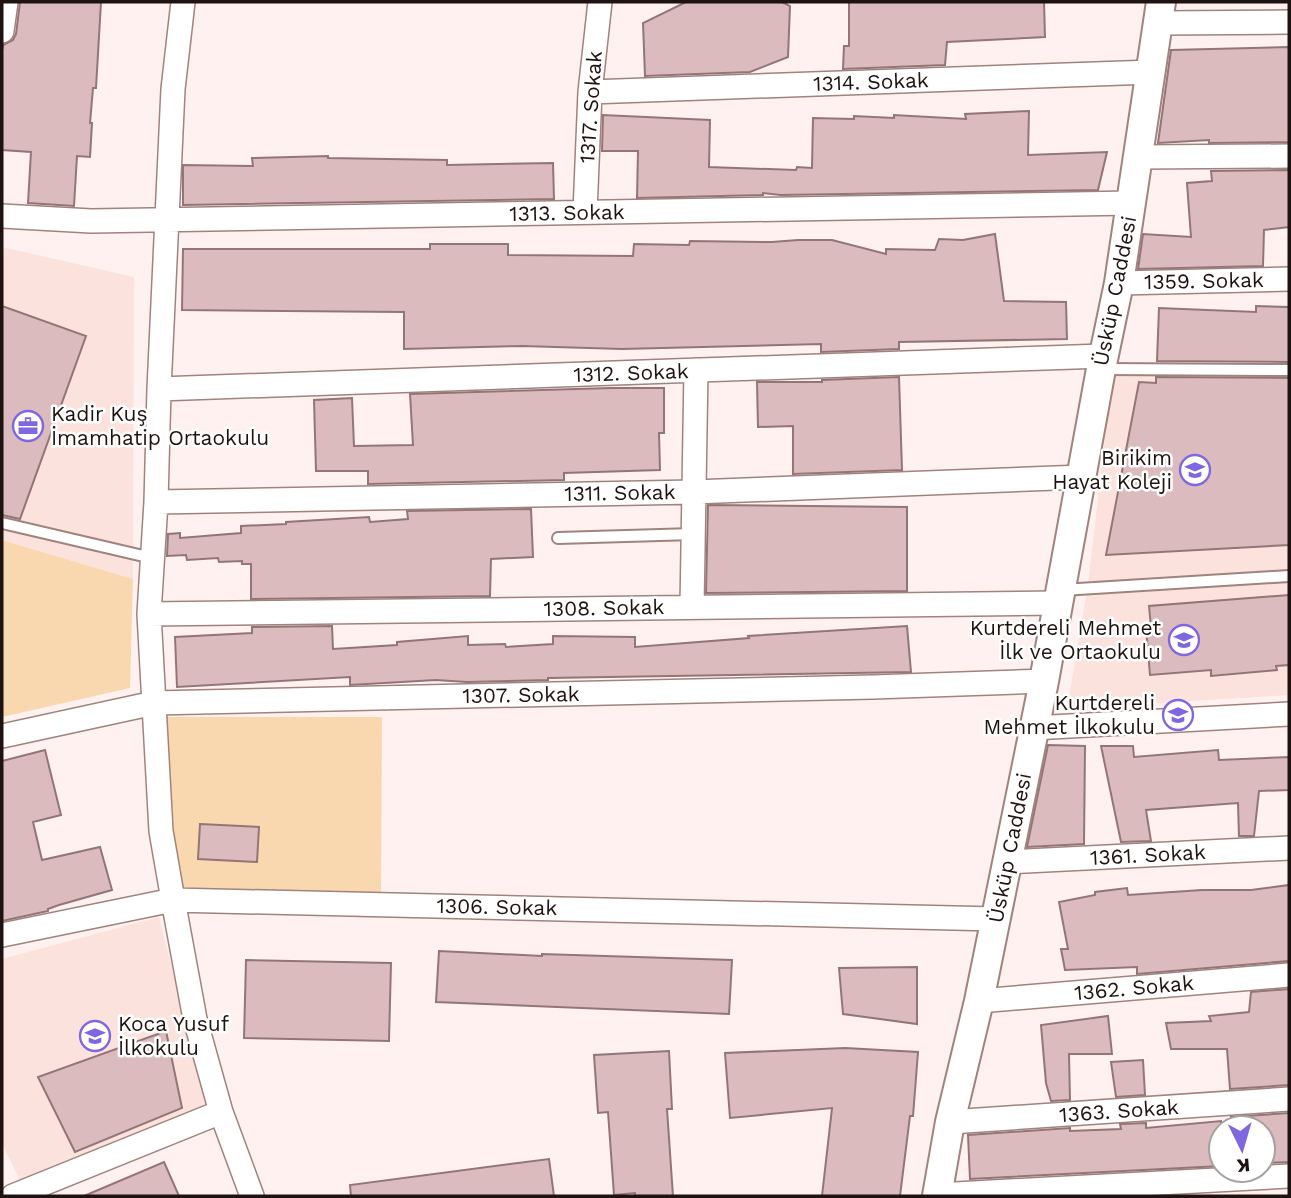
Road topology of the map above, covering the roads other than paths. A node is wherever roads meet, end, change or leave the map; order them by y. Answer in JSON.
{"nodes":[{"id":1,"x":6,"y":2,"type":"edge"},
{"id":2,"x":183,"y":2,"type":"edge"},
{"id":3,"x":600,"y":2,"type":"edge"},
{"id":4,"x":1159,"y":12,"type":"edge"},
{"id":5,"x":1289,"y":22,"type":"edge"},
{"id":6,"x":2,"y":31,"type":"edge"},
{"id":7,"x":1152,"y":72,"type":"junction"},
{"id":8,"x":590,"y":93,"type":"junction"},
{"id":9,"x":1289,"y":156,"type":"edge"},
{"id":10,"x":1139,"y":157,"type":"junction"},
{"id":11,"x":1132,"y":203,"type":"junction"},
{"id":12,"x":585,"y":212,"type":"junction"},
{"id":13,"x":2,"y":216,"type":"edge"},
{"id":14,"x":166,"y":219,"type":"junction"},
{"id":15,"x":1289,"y":279,"type":"edge"},
{"id":16,"x":1119,"y":283,"type":"junction"},
{"id":17,"x":1102,"y":362,"type":"junction"},
{"id":18,"x":696,"y":370,"type":"junction"},
{"id":19,"x":1289,"y":370,"type":"edge"},
{"id":20,"x":159,"y":389,"type":"junction"},
{"id":21,"x":1082,"y":477,"type":"junction"},
{"id":22,"x":694,"y":492,"type":"junction"},
{"id":23,"x":156,"y":502,"type":"junction"},
{"id":24,"x":2,"y":523,"type":"edge"},
{"id":25,"x":694,"y":534,"type":"junction"},
{"id":26,"x":558,"y":538,"type":"dead end"},
{"id":27,"x":153,"y":559,"type":"junction"},
{"id":28,"x":1289,"y":576,"type":"edge"},
{"id":29,"x":1060,"y":596,"type":"junction"},
{"id":30,"x":692,"y":607,"type":"junction"},
{"id":31,"x":149,"y":614,"type":"junction"},
{"id":32,"x":1044,"y":681,"type":"junction"},
{"id":33,"x":154,"y":703,"type":"junction"},
{"id":34,"x":1289,"y":714,"type":"edge"},
{"id":35,"x":1033,"y":728,"type":"junction"},
{"id":36,"x":2,"y":736,"type":"edge"},
{"id":37,"x":1289,"y":848,"type":"edge"},
{"id":38,"x":1007,"y":862,"type":"junction"},
{"id":39,"x":173,"y":900,"type":"junction"},
{"id":40,"x":996,"y":919,"type":"junction"},
{"id":41,"x":2,"y":935,"type":"edge"},
{"id":42,"x":1289,"y":975,"type":"edge"},
{"id":43,"x":979,"y":1001,"type":"junction"},
{"id":44,"x":1289,"y":1099,"type":"edge"},
{"id":45,"x":221,"y":1112,"type":"junction"},
{"id":46,"x":950,"y":1122,"type":"junction"},
{"id":47,"x":1289,"y":1176,"type":"edge"},
{"id":48,"x":247,"y":1195,"type":"edge"},
{"id":49,"x":13,"y":1196,"type":"edge"},
{"id":50,"x":937,"y":1196,"type":"edge"}],
"edges":[{"from":1,"to":6,"type":"street"},
{"from":2,"to":14,"type":"street"},
{"from":3,"to":8,"type":"street","name":"1317. Sokak"},
{"from":4,"to":5,"type":"street"},
{"from":4,"to":7,"type":"street","name":"Üsküp Caddesi"},
{"from":7,"to":8,"type":"street","name":"1314. Sokak"},
{"from":7,"to":10,"type":"street","name":"Üsküp Caddesi"},
{"from":8,"to":12,"type":"street","name":"1317. Sokak"},
{"from":9,"to":10,"type":"street"},
{"from":10,"to":11,"type":"street","name":"Üsküp Caddesi"},
{"from":11,"to":12,"type":"street","name":"1313. Sokak"},
{"from":11,"to":16,"type":"street","name":"Üsküp Caddesi"},
{"from":12,"to":14,"type":"street","name":"1313. Sokak"},
{"from":13,"to":14,"type":"street","name":"1313. Sokak"},
{"from":14,"to":20,"type":"street"},
{"from":15,"to":16,"type":"street","name":"1359. Sokak"},
{"from":16,"to":17,"type":"street","name":"Üsküp Caddesi"},
{"from":17,"to":18,"type":"street","name":"1312. Sokak"},
{"from":17,"to":19,"type":"lane"},
{"from":17,"to":21,"type":"street","name":"Üsküp Caddesi"},
{"from":18,"to":20,"type":"street","name":"1312. Sokak"},
{"from":18,"to":22,"type":"street"},
{"from":20,"to":23,"type":"street"},
{"from":21,"to":22,"type":"street","name":"1311. Sokak"},
{"from":21,"to":29,"type":"street","name":"Üsküp Caddesi"},
{"from":22,"to":23,"type":"street","name":"1311. Sokak"},
{"from":22,"to":25,"type":"street"},
{"from":23,"to":27,"type":"street"},
{"from":24,"to":27,"type":"lane"},
{"from":25,"to":26,"type":"lane"},
{"from":25,"to":30,"type":"street"},
{"from":27,"to":31,"type":"street"},
{"from":28,"to":29,"type":"lane"},
{"from":29,"to":30,"type":"street","name":"1308. Sokak"},
{"from":29,"to":32,"type":"street","name":"Üsküp Caddesi"},
{"from":30,"to":31,"type":"street","name":"1308. Sokak"},
{"from":31,"to":33,"type":"street"},
{"from":32,"to":33,"type":"street","name":"1307. Sokak"},
{"from":32,"to":35,"type":"street","name":"Üsküp Caddesi"},
{"from":33,"to":36,"type":"street","name":"1307. Sokak"},
{"from":33,"to":39,"type":"street"},
{"from":34,"to":35,"type":"street"},
{"from":35,"to":38,"type":"street","name":"Üsküp Caddesi"},
{"from":37,"to":38,"type":"street","name":"1361. Sokak"},
{"from":38,"to":40,"type":"street","name":"Üsküp Caddesi"},
{"from":39,"to":40,"type":"street","name":"1306. Sokak"},
{"from":39,"to":41,"type":"street","name":"1306. Sokak"},
{"from":39,"to":45,"type":"street"},
{"from":40,"to":43,"type":"street","name":"Üsküp Caddesi"},
{"from":42,"to":43,"type":"street","name":"1362. Sokak"},
{"from":43,"to":46,"type":"street","name":"Üsküp Caddesi"},
{"from":44,"to":46,"type":"street","name":"1363. Sokak"},
{"from":45,"to":48,"type":"street"},
{"from":45,"to":49,"type":"street"},
{"from":46,"to":50,"type":"street","name":"Üsküp Caddesi"},
{"from":47,"to":50,"type":"street"}]}
